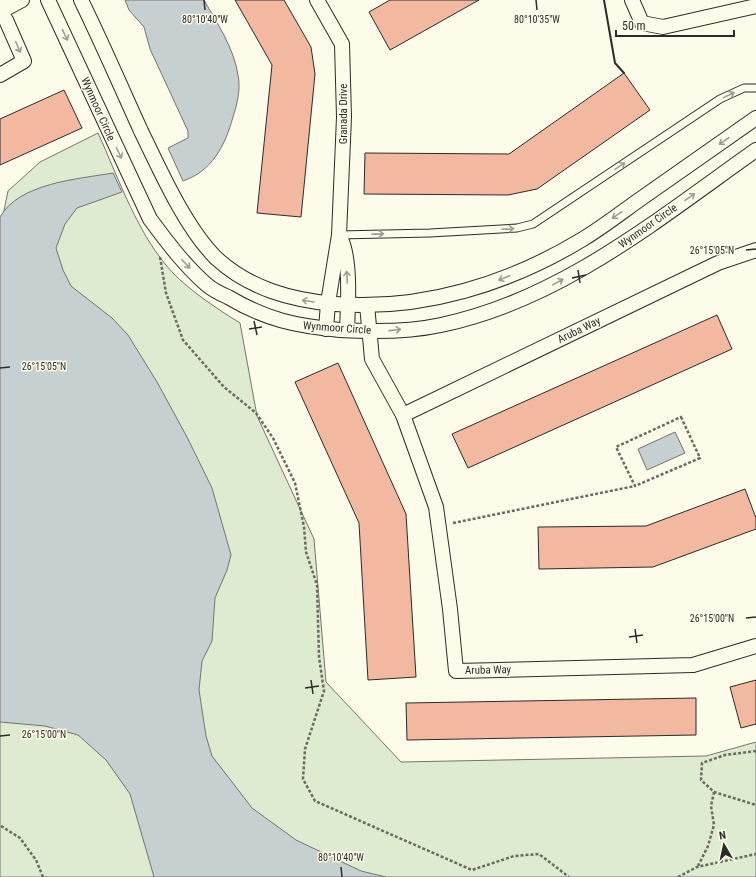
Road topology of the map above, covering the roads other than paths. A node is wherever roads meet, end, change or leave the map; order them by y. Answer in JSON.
{"nodes":[{"id":1,"x":22,"y":0,"type":"edge"},
{"id":2,"x":48,"y":0,"type":"edge"},
{"id":3,"x":82,"y":0,"type":"edge"},
{"id":4,"x":316,"y":0,"type":"edge"},
{"id":5,"x":632,"y":0,"type":"edge"},
{"id":6,"x":0,"y":5,"type":"edge"},
{"id":7,"x":756,"y":6,"type":"edge"},
{"id":8,"x":0,"y":12,"type":"edge"},
{"id":9,"x":0,"y":75,"type":"edge"},
{"id":10,"x":756,"y":88,"type":"edge"},
{"id":11,"x":756,"y":118,"type":"edge"},
{"id":12,"x":756,"y":150,"type":"edge"},
{"id":13,"x":339,"y":235,"type":"junction"},
{"id":14,"x":756,"y":250,"type":"edge"},
{"id":15,"x":328,"y":303,"type":"junction"},
{"id":16,"x":348,"y":305,"type":"junction"},
{"id":17,"x":367,"y":305,"type":"junction"},
{"id":18,"x":326,"y":329,"type":"junction"},
{"id":19,"x":347,"y":330,"type":"junction"},
{"id":20,"x":368,"y":331,"type":"junction"},
{"id":21,"x":403,"y":415,"type":"junction"},
{"id":22,"x":756,"y":646,"type":"edge"}],
"edges":[{"from":1,"to":6,"type":"street"},
{"from":2,"to":18,"type":"street","name":"Wynmoor Circle","one_way":true},
{"from":15,"to":3,"type":"street","one_way":true},
{"from":4,"to":13,"type":"street","name":"Granada Drive"},
{"from":5,"to":7,"type":"street"},
{"from":8,"to":9,"type":"street","one_way":true},
{"from":13,"to":10,"type":"lane","one_way":true},
{"from":11,"to":17,"type":"street","one_way":true},
{"from":20,"to":12,"type":"street","name":"Wynmoor Circle","one_way":true},
{"from":13,"to":15,"type":"street","name":"Granada Drive"},
{"from":16,"to":13,"type":"street","name":"Granada Drive","one_way":true},
{"from":14,"to":21,"type":"street","name":"Aruba Way"},
{"from":15,"to":16,"type":"street"},
{"from":15,"to":18,"type":"street","name":"Granada Drive"},
{"from":16,"to":17,"type":"street"},
{"from":16,"to":19,"type":"street","name":"Granada Drive"},
{"from":17,"to":20,"type":"street","name":"Aruba Way"},
{"from":18,"to":19,"type":"street","name":"Wynmoor Circle"},
{"from":19,"to":20,"type":"street","name":"Wynmoor Circle"},
{"from":20,"to":21,"type":"street","name":"Aruba Way"},
{"from":21,"to":22,"type":"street","name":"Aruba Way"}]}
